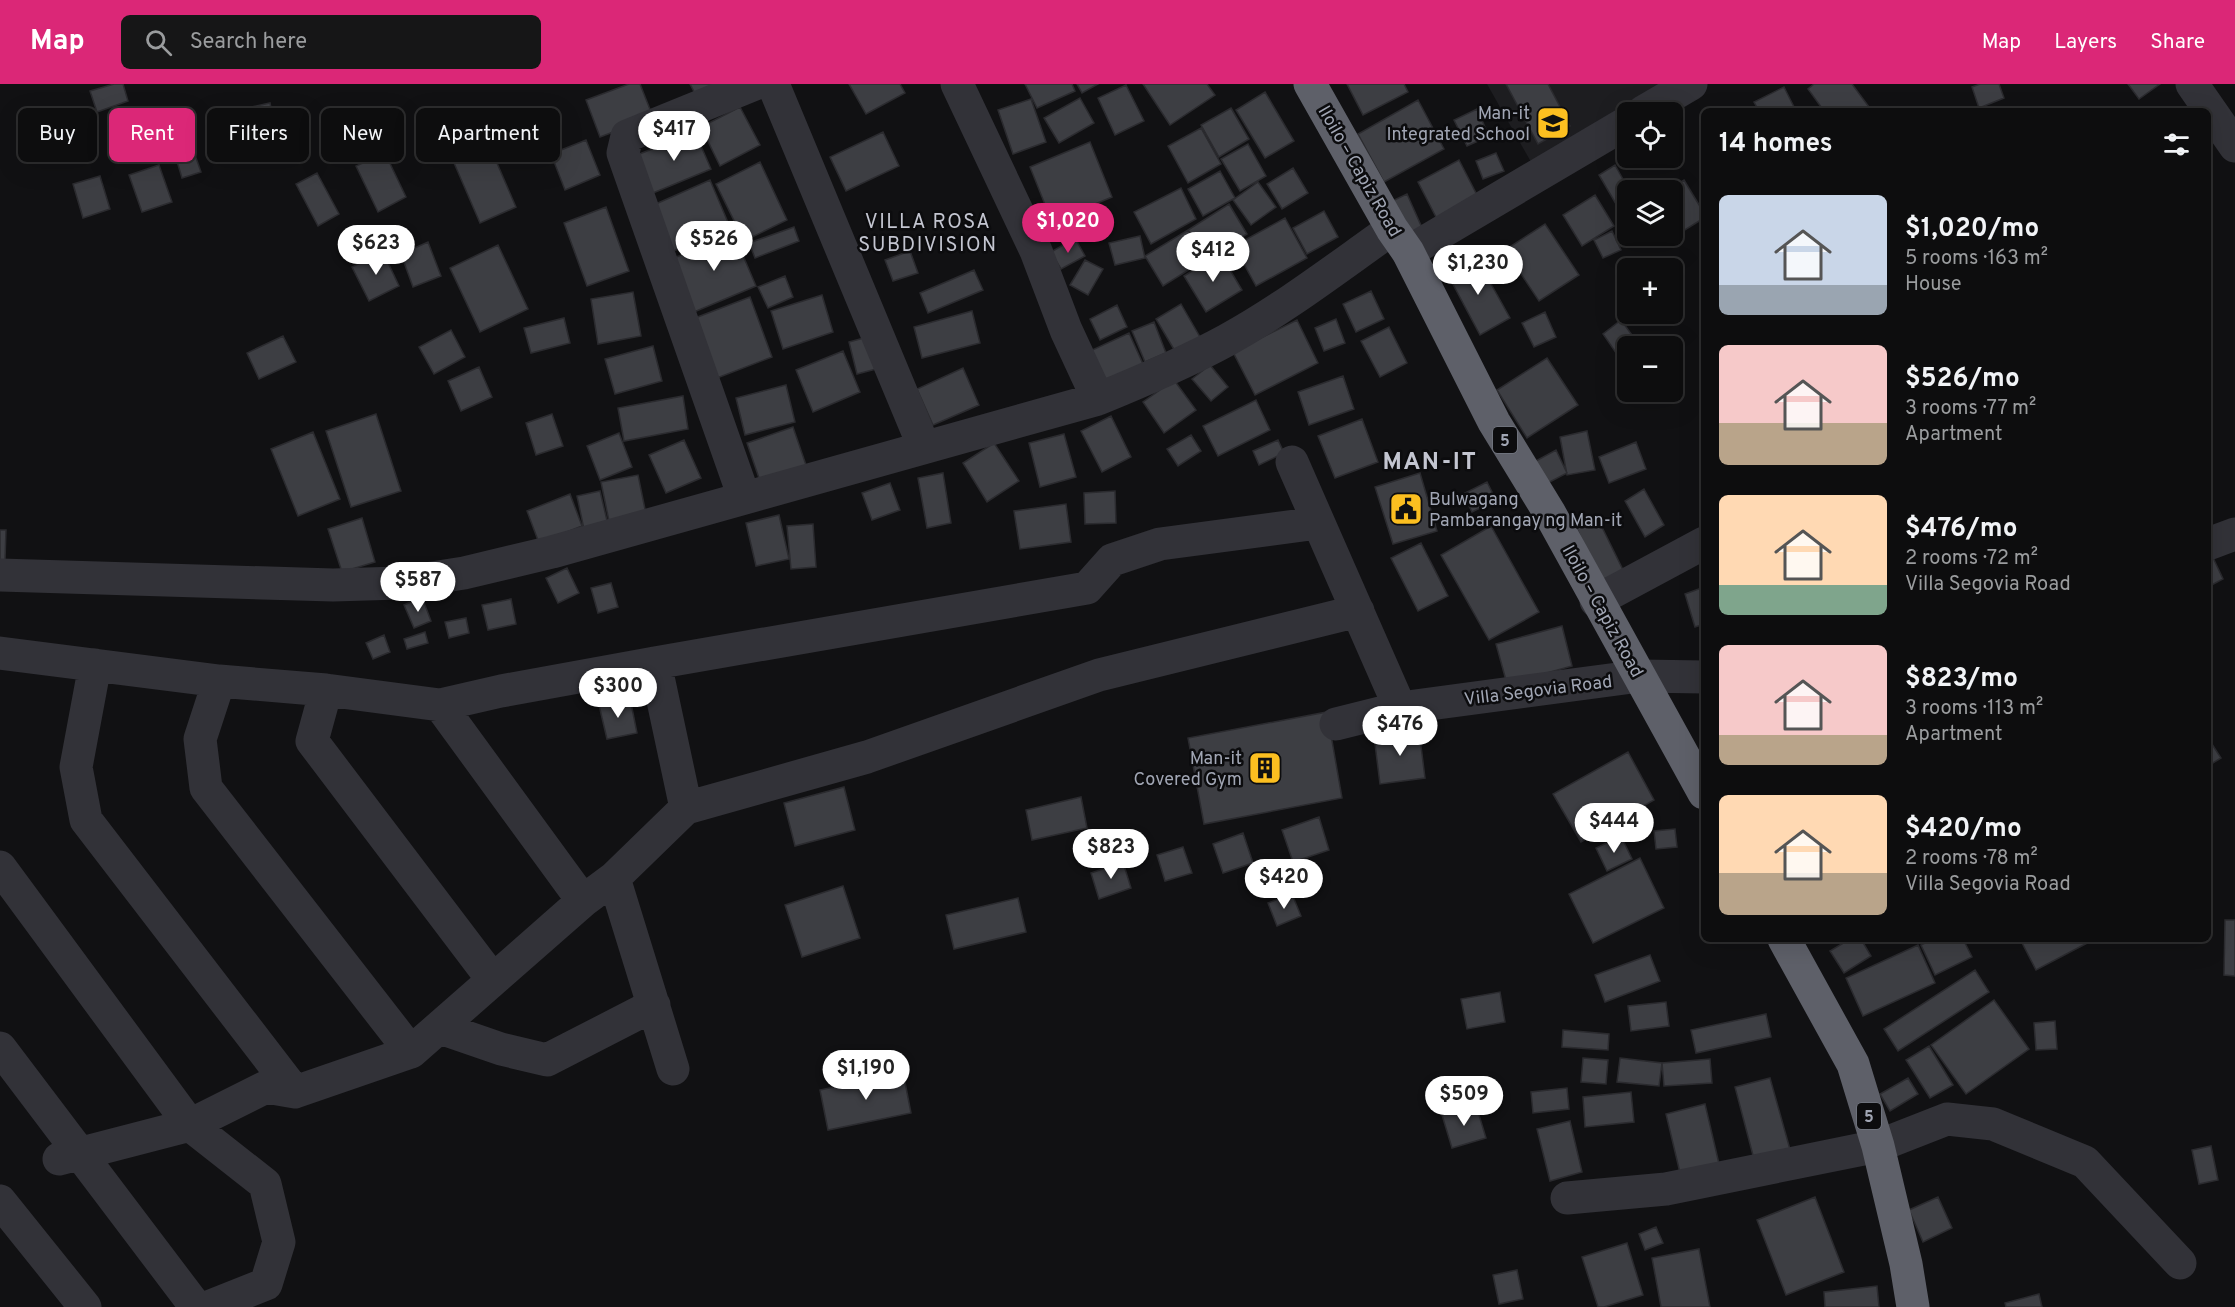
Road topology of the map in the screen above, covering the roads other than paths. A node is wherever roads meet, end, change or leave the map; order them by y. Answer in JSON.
{"nodes":[{"id":1,"x":755,"y":84,"type":"edge"},
{"id":2,"x":773,"y":84,"type":"edge"},
{"id":3,"x":957,"y":84,"type":"edge"},
{"id":4,"x":1310,"y":84,"type":"edge"},
{"id":5,"x":1691,"y":84,"type":"edge"},
{"id":6,"x":2192,"y":84,"type":"edge"},
{"id":7,"x":1660,"y":102,"type":"edge"},
{"id":8,"x":2209,"y":108,"type":"edge"},
{"id":9,"x":2211,"y":111,"type":"edge"},
{"id":10,"x":1617,"y":128,"type":"edge"},
{"id":11,"x":2235,"y":146,"type":"edge"},
{"id":12,"x":1400,"y":241,"type":"junction"},
{"id":13,"x":1098,"y":399,"type":"junction"},
{"id":14,"x":924,"y":447,"type":"junction"},
{"id":15,"x":1292,"y":462,"type":"dead end"},
{"id":16,"x":744,"y":497,"type":"junction"},
{"id":17,"x":1318,"y":523,"type":"junction"},
{"id":18,"x":2235,"y":534,"type":"edge"},
{"id":19,"x":2211,"y":543,"type":"edge"},
{"id":20,"x":1701,"y":545,"type":"edge"},
{"id":21,"x":0,"y":575,"type":"edge"},
{"id":22,"x":1596,"y":601,"type":"junction"},
{"id":23,"x":1358,"y":611,"type":"junction"},
{"id":24,"x":0,"y":653,"type":"edge"},
{"id":25,"x":656,"y":663,"type":"junction"},
{"id":26,"x":95,"y":665,"type":"junction"},
{"id":27,"x":1640,"y":676,"type":"junction"},
{"id":28,"x":1701,"y":677,"type":"edge"},
{"id":29,"x":219,"y":681,"type":"junction"},
{"id":30,"x":326,"y":690,"type":"junction"},
{"id":31,"x":440,"y":705,"type":"junction"},
{"id":32,"x":1401,"y":708,"type":"junction"},
{"id":33,"x":1336,"y":724,"type":"dead end"},
{"id":34,"x":1701,"y":788,"type":"edge"},
{"id":35,"x":686,"y":808,"type":"junction"},
{"id":36,"x":0,"y":867,"type":"edge"},
{"id":37,"x":614,"y":878,"type":"junction"},
{"id":38,"x":583,"y":901,"type":"junction"},
{"id":39,"x":1786,"y":942,"type":"edge"},
{"id":40,"x":493,"y":980,"type":"junction"},
{"id":41,"x":654,"y":1005,"type":"junction"},
{"id":42,"x":440,"y":1028,"type":"junction"},
{"id":43,"x":0,"y":1048,"type":"edge"},
{"id":44,"x":411,"y":1052,"type":"junction"},
{"id":45,"x":673,"y":1069,"type":"dead end"},
{"id":46,"x":295,"y":1092,"type":"junction"},
{"id":47,"x":190,"y":1125,"type":"junction"},
{"id":48,"x":1878,"y":1146,"type":"junction"},
{"id":49,"x":70,"y":1157,"type":"junction"},
{"id":50,"x":1567,"y":1198,"type":"dead end"},
{"id":51,"x":0,"y":1201,"type":"edge"},
{"id":52,"x":2180,"y":1263,"type":"dead end"},
{"id":53,"x":85,"y":1307,"type":"edge"},
{"id":54,"x":196,"y":1307,"type":"edge"},
{"id":55,"x":208,"y":1307,"type":"edge"},
{"id":56,"x":1913,"y":1307,"type":"edge"}],
"edges":[{"from":1,"to":16,"type":"street"},
{"from":2,"to":14,"type":"street"},
{"from":3,"to":13,"type":"street"},
{"from":4,"to":12,"type":"highway","name":"Iloilo – Capiz Road","number":"5"},
{"from":5,"to":7,"type":"street"},
{"from":6,"to":8,"type":"street"},
{"from":9,"to":11,"type":"street"},
{"from":10,"to":12,"type":"street"},
{"from":12,"to":13,"type":"street"},
{"from":12,"to":22,"type":"highway","name":"Iloilo – Capiz Road","number":"5"},
{"from":13,"to":14,"type":"street"},
{"from":14,"to":16,"type":"street"},
{"from":15,"to":17,"type":"street"},
{"from":16,"to":21,"type":"street"},
{"from":17,"to":23,"type":"street"},
{"from":17,"to":25,"type":"street"},
{"from":18,"to":19,"type":"street"},
{"from":20,"to":22,"type":"street"},
{"from":22,"to":27,"type":"highway","name":"Iloilo – Capiz Road","number":"5"},
{"from":23,"to":32,"type":"street"},
{"from":23,"to":35,"type":"street"},
{"from":24,"to":26,"type":"street"},
{"from":25,"to":31,"type":"street"},
{"from":25,"to":35,"type":"street"},
{"from":26,"to":29,"type":"street"},
{"from":26,"to":46,"type":"street"},
{"from":27,"to":28,"type":"street","name":"Villa Segovia Road"},
{"from":27,"to":32,"type":"street","name":"Villa Segovia Road"},
{"from":27,"to":34,"type":"highway","name":"Iloilo – Capiz Road","number":"5"},
{"from":29,"to":30,"type":"street"},
{"from":29,"to":44,"type":"street"},
{"from":30,"to":31,"type":"street"},
{"from":30,"to":40,"type":"street"},
{"from":31,"to":38,"type":"street"},
{"from":32,"to":33,"type":"street","name":"Villa Segovia Road"},
{"from":35,"to":37,"type":"street"},
{"from":36,"to":47,"type":"street"},
{"from":37,"to":38,"type":"street"},
{"from":37,"to":41,"type":"street"},
{"from":38,"to":40,"type":"street"},
{"from":39,"to":48,"type":"highway","number":"5"},
{"from":40,"to":42,"type":"street"},
{"from":41,"to":42,"type":"street"},
{"from":41,"to":45,"type":"street"},
{"from":42,"to":44,"type":"street"},
{"from":43,"to":49,"type":"street"},
{"from":44,"to":46,"type":"street"},
{"from":46,"to":47,"type":"street"},
{"from":47,"to":49,"type":"street"},
{"from":47,"to":55,"type":"street"},
{"from":48,"to":50,"type":"street"},
{"from":48,"to":52,"type":"street"},
{"from":48,"to":56,"type":"highway","number":"5"},
{"from":49,"to":54,"type":"street"},
{"from":51,"to":53,"type":"street"}]}
